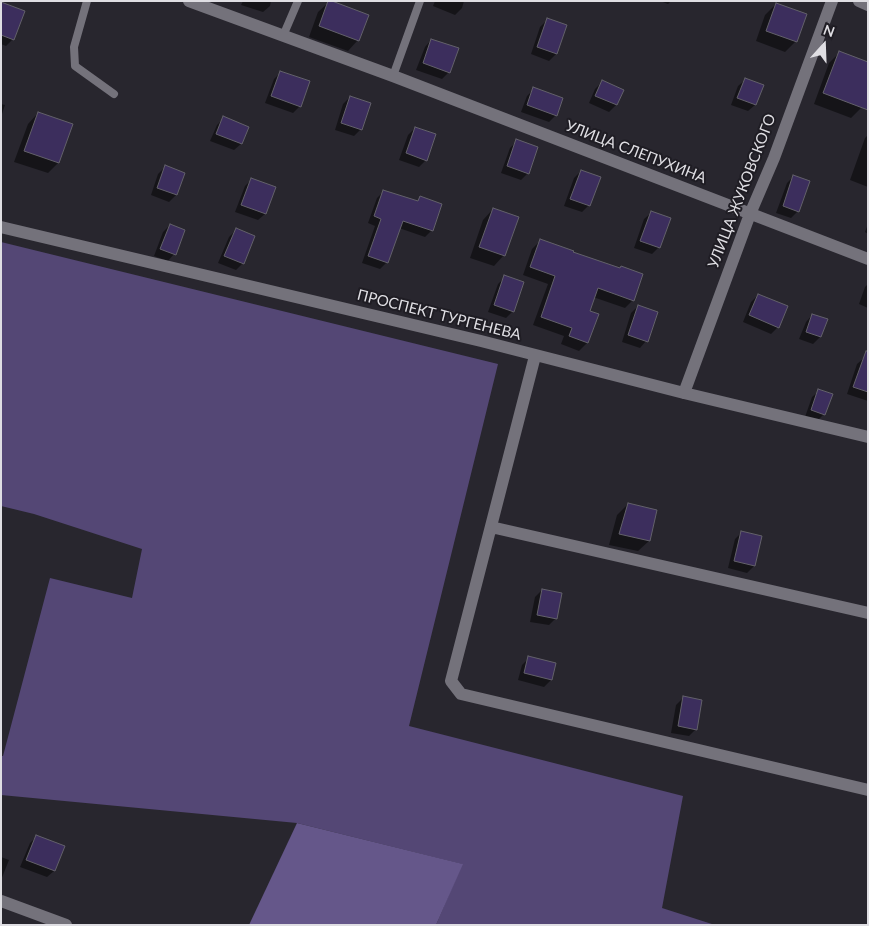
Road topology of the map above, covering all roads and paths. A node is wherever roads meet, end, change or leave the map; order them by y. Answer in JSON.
{"nodes":[{"id":1,"x":87,"y":1,"type":"edge"},
{"id":2,"x":189,"y":1,"type":"edge"},
{"id":3,"x":298,"y":1,"type":"edge"},
{"id":4,"x":420,"y":1,"type":"edge"},
{"id":5,"x":832,"y":1,"type":"edge"},
{"id":6,"x":858,"y":1,"type":"edge"},
{"id":7,"x":868,"y":5,"type":"edge"},
{"id":8,"x":283,"y":36,"type":"junction"},
{"id":9,"x":393,"y":76,"type":"junction"},
{"id":10,"x":114,"y":94,"type":"dead end"},
{"id":11,"x":750,"y":214,"type":"junction"},
{"id":12,"x":1,"y":227,"type":"edge"},
{"id":13,"x":868,"y":259,"type":"edge"},
{"id":14,"x":535,"y":356,"type":"junction"},
{"id":15,"x":684,"y":393,"type":"junction"},
{"id":16,"x":868,"y":437,"type":"edge"},
{"id":17,"x":491,"y":527,"type":"junction"},
{"id":18,"x":868,"y":613,"type":"edge"},
{"id":19,"x":868,"y":790,"type":"edge"},
{"id":20,"x":1,"y":901,"type":"edge"},
{"id":21,"x":66,"y":925,"type":"edge"}],
"edges":[{"from":1,"to":10,"type":"lane"},
{"from":2,"to":8,"type":"street","name":"УЛИЦА СЛЕПУХИНА"},
{"from":3,"to":8,"type":"lane"},
{"from":4,"to":9,"type":"lane"},
{"from":5,"to":11,"type":"street","name":"УЛИЦА ЖУКОВСКОГО"},
{"from":6,"to":7,"type":"street"},
{"from":8,"to":9,"type":"street","name":"УЛИЦА СЛЕПУХИНА"},
{"from":9,"to":11,"type":"street","name":"УЛИЦА СЛЕПУХИНА"},
{"from":11,"to":13,"type":"street","name":"УЛИЦА СЛЕПУХИНА"},
{"from":11,"to":15,"type":"street","name":"УЛИЦА ЖУКОВСКОГО"},
{"from":12,"to":14,"type":"street","name":"ПРОСПЕКТ ТУРГЕНЕВА"},
{"from":14,"to":15,"type":"street","name":"ПРОСПЕКТ ТУРГЕНЕВА"},
{"from":14,"to":17,"type":"street"},
{"from":15,"to":16,"type":"street","name":"ПРОСПЕКТ ТУРГЕНЕВА"},
{"from":17,"to":18,"type":"street"},
{"from":17,"to":19,"type":"street"},
{"from":20,"to":21,"type":"street"}]}
